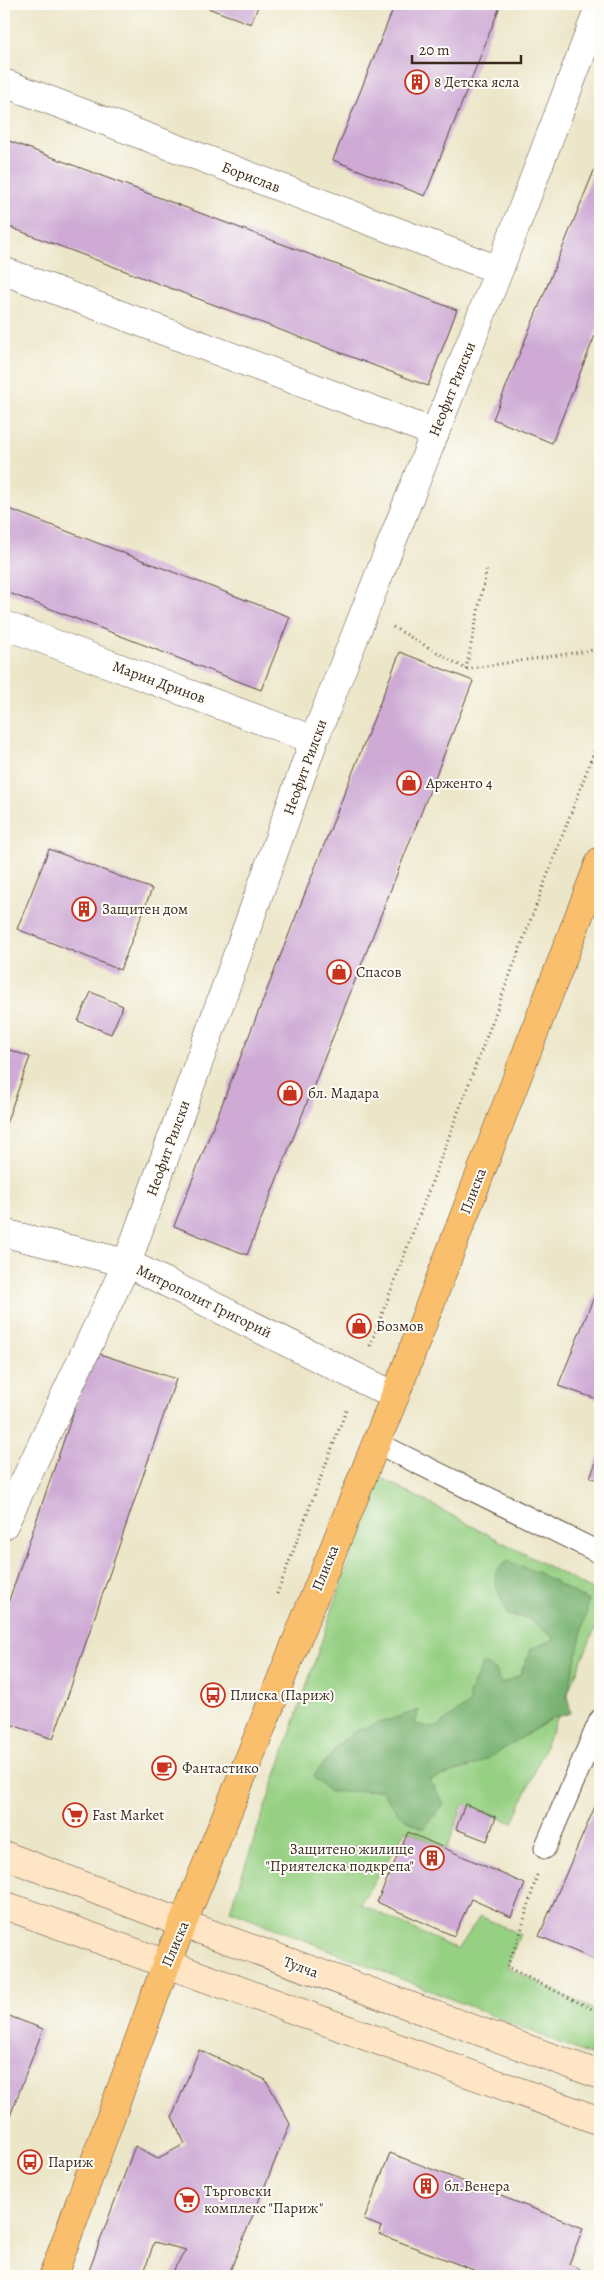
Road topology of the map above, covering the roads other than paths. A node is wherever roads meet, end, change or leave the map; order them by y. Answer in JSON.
{"nodes":[{"id":1,"x":600,"y":5,"type":"edge"},
{"id":2,"x":4,"y":83,"type":"edge"},
{"id":3,"x":499,"y":270,"type":"junction"},
{"id":4,"x":4,"y":271,"type":"edge"},
{"id":5,"x":434,"y":433,"type":"junction"},
{"id":6,"x":4,"y":625,"type":"edge"},
{"id":7,"x":314,"y":740,"type":"junction"},
{"id":8,"x":600,"y":861,"type":"edge"},
{"id":9,"x":4,"y":1233,"type":"edge"},
{"id":10,"x":127,"y":1263,"type":"junction"},
{"id":11,"x":395,"y":1396,"type":"junction"},
{"id":12,"x":375,"y":1442,"type":"junction"},
{"id":13,"x":4,"y":1525,"type":"edge"},
{"id":14,"x":600,"y":1553,"type":"edge"},
{"id":15,"x":600,"y":1720,"type":"edge"},
{"id":16,"x":545,"y":1848,"type":"road end"},
{"id":17,"x":4,"y":1855,"type":"edge"},
{"id":18,"x":4,"y":1905,"type":"edge"},
{"id":19,"x":184,"y":1924,"type":"junction"},
{"id":20,"x":166,"y":1965,"type":"junction"},
{"id":21,"x":600,"y":2075,"type":"edge"},
{"id":22,"x":600,"y":2122,"type":"edge"},
{"id":23,"x":53,"y":2276,"type":"edge"}],
"edges":[{"from":1,"to":3,"type":"street","name":"Неофит Рилски"},
{"from":2,"to":3,"type":"street","name":"Борислав"},
{"from":3,"to":5,"type":"street","name":"Неофит Рилски"},
{"from":4,"to":5,"type":"street"},
{"from":5,"to":7,"type":"street","name":"Неофит Рилски"},
{"from":6,"to":7,"type":"street","name":"Марин Дринов"},
{"from":7,"to":10,"type":"street","name":"Неофит Рилски"},
{"from":8,"to":11,"type":"main road","name":"Плиска"},
{"from":9,"to":10,"type":"street","name":"Митрополит Григорий"},
{"from":10,"to":11,"type":"street","name":"Митрополит Григорий"},
{"from":10,"to":13,"type":"street","name":"Неофит Рилски"},
{"from":11,"to":12,"type":"main road","name":"Плиска"},
{"from":12,"to":14,"type":"lane"},
{"from":12,"to":19,"type":"main road","name":"Плиска"},
{"from":15,"to":16,"type":"lane"},
{"from":17,"to":19,"type":"main road","name":"Тулча"},
{"from":18,"to":20,"type":"main road"},
{"from":19,"to":20,"type":"main road","name":"Плиска"},
{"from":19,"to":21,"type":"main road","name":"Тулча"},
{"from":20,"to":22,"type":"main road"},
{"from":20,"to":23,"type":"main road","name":"Плиска"}]}
